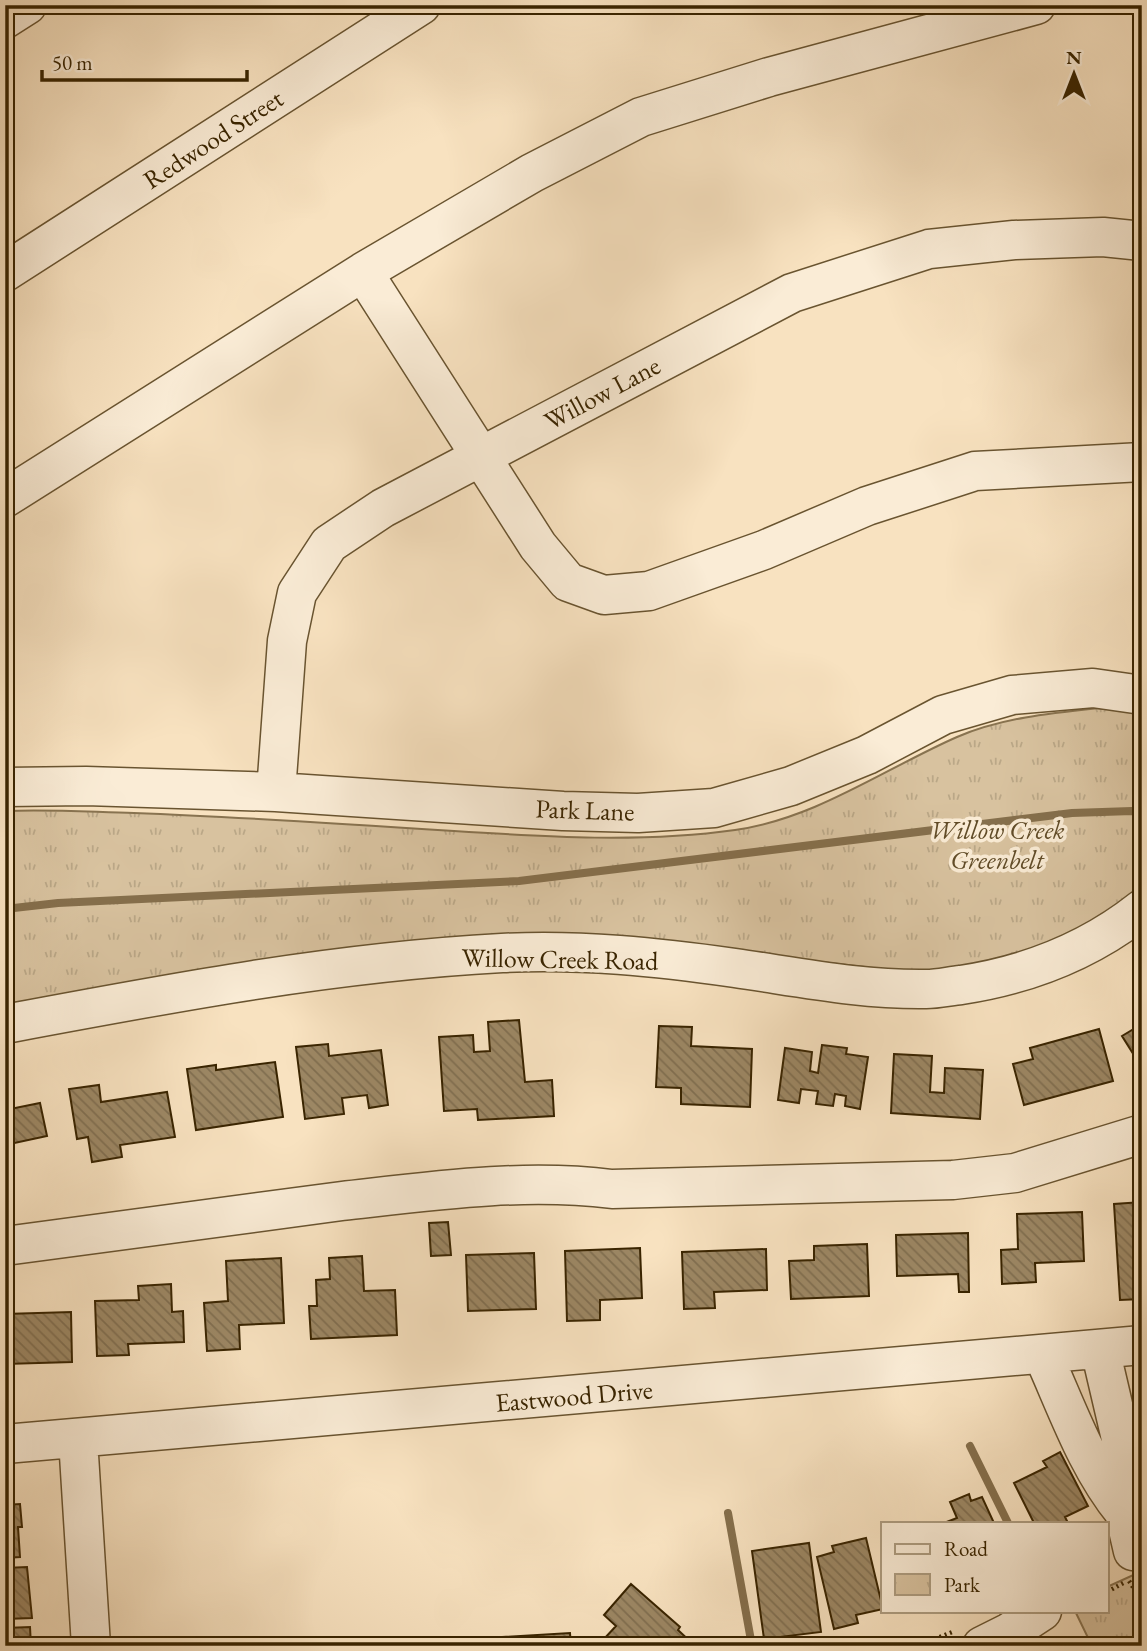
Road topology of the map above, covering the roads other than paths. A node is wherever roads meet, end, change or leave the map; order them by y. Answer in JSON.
{"nodes":[{"id":1,"x":27,"y":5,"type":"edge"},
{"id":2,"x":422,"y":5,"type":"edge"},
{"id":3,"x":1036,"y":5,"type":"edge"},
{"id":4,"x":5,"y":19,"type":"edge"},
{"id":5,"x":1142,"y":242,"type":"edge"},
{"id":6,"x":5,"y":272,"type":"edge"},
{"id":7,"x":363,"y":272,"type":"junction"},
{"id":8,"x":481,"y":456,"type":"junction"},
{"id":9,"x":1142,"y":462,"type":"edge"},
{"id":10,"x":5,"y":498,"type":"edge"},
{"id":11,"x":1142,"y":695,"type":"edge"},
{"id":12,"x":5,"y":787,"type":"edge"},
{"id":13,"x":276,"y":792,"type":"junction"},
{"id":14,"x":1142,"y":909,"type":"edge"},
{"id":15,"x":5,"y":1024,"type":"edge"},
{"id":16,"x":1142,"y":1134,"type":"edge"},
{"id":17,"x":5,"y":1246,"type":"edge"},
{"id":18,"x":1142,"y":1345,"type":"edge"},
{"id":19,"x":1100,"y":1349,"type":"junction"},
{"id":20,"x":1042,"y":1355,"type":"junction"},
{"id":21,"x":78,"y":1439,"type":"junction"},
{"id":22,"x":5,"y":1444,"type":"edge"},
{"id":23,"x":1124,"y":1513,"type":"junction"},
{"id":24,"x":1128,"y":1561,"type":"edge"},
{"id":25,"x":1040,"y":1612,"type":"edge"},
{"id":26,"x":91,"y":1646,"type":"edge"},
{"id":27,"x":982,"y":1646,"type":"edge"}],
"edges":[{"from":1,"to":4,"type":"street"},
{"from":2,"to":6,"type":"street","name":"Redwood Street"},
{"from":3,"to":7,"type":"street"},
{"from":5,"to":8,"type":"street","name":"Willow Lane"},
{"from":7,"to":8,"type":"street"},
{"from":7,"to":10,"type":"street"},
{"from":8,"to":9,"type":"street"},
{"from":8,"to":13,"type":"street","name":"Willow Lane"},
{"from":11,"to":13,"type":"street","name":"Park Lane"},
{"from":12,"to":13,"type":"street","name":"Park Lane"},
{"from":14,"to":15,"type":"street","name":"Willow Creek Road"},
{"from":16,"to":17,"type":"street"},
{"from":18,"to":19,"type":"street","name":"Eastwood Drive"},
{"from":19,"to":20,"type":"street","name":"Eastwood Drive"},
{"from":19,"to":23,"type":"street"},
{"from":20,"to":21,"type":"street","name":"Eastwood Drive"},
{"from":20,"to":23,"type":"street"},
{"from":21,"to":22,"type":"street","name":"Eastwood Drive"},
{"from":21,"to":26,"type":"street"},
{"from":23,"to":24,"type":"street"},
{"from":25,"to":27,"type":"street"}]}
